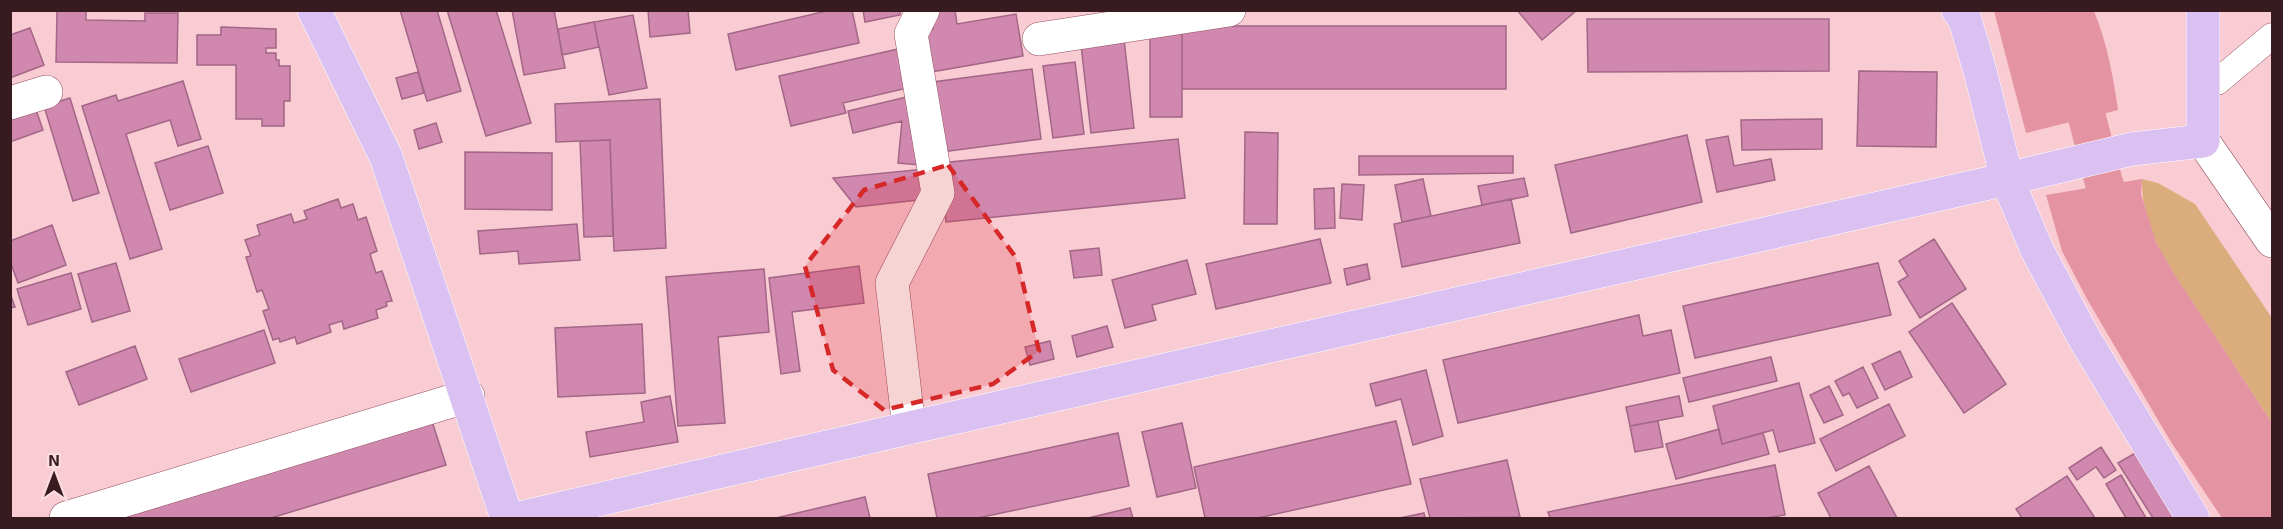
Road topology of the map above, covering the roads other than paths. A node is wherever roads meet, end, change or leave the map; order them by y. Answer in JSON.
{"nodes":[{"id":1,"x":314,"y":10,"type":"edge"},
{"id":2,"x":923,"y":10,"type":"edge"},
{"id":3,"x":1229,"y":10,"type":"edge"},
{"id":4,"x":1958,"y":10,"type":"edge"},
{"id":5,"x":2203,"y":10,"type":"edge"},
{"id":6,"x":2272,"y":36,"type":"edge"},
{"id":7,"x":1039,"y":39,"type":"dead end"},
{"id":8,"x":2217,"y":82,"type":"dead end"},
{"id":9,"x":46,"y":92,"type":"dead end"},
{"id":10,"x":10,"y":103,"type":"edge"},
{"id":11,"x":2203,"y":141,"type":"junction"},
{"id":12,"x":2007,"y":179,"type":"junction"},
{"id":13,"x":2272,"y":242,"type":"edge"},
{"id":14,"x":468,"y":396,"type":"junction"},
{"id":15,"x":909,"y":428,"type":"junction"},
{"id":16,"x":66,"y":519,"type":"edge"},
{"id":17,"x":507,"y":519,"type":"edge"},
{"id":18,"x":519,"y":519,"type":"edge"},
{"id":19,"x":2193,"y":519,"type":"edge"}],
"edges":[{"from":1,"to":14,"type":"main road"},
{"from":2,"to":15,"type":"street"},
{"from":3,"to":7,"type":"street"},
{"from":4,"to":12,"type":"main road"},
{"from":5,"to":11,"type":"main road"},
{"from":6,"to":8,"type":"street"},
{"from":9,"to":10,"type":"street"},
{"from":11,"to":12,"type":"main road"},
{"from":11,"to":13,"type":"street"},
{"from":12,"to":15,"type":"main road"},
{"from":12,"to":19,"type":"main road"},
{"from":14,"to":16,"type":"street"},
{"from":14,"to":17,"type":"main road"},
{"from":15,"to":18,"type":"main road"}]}
